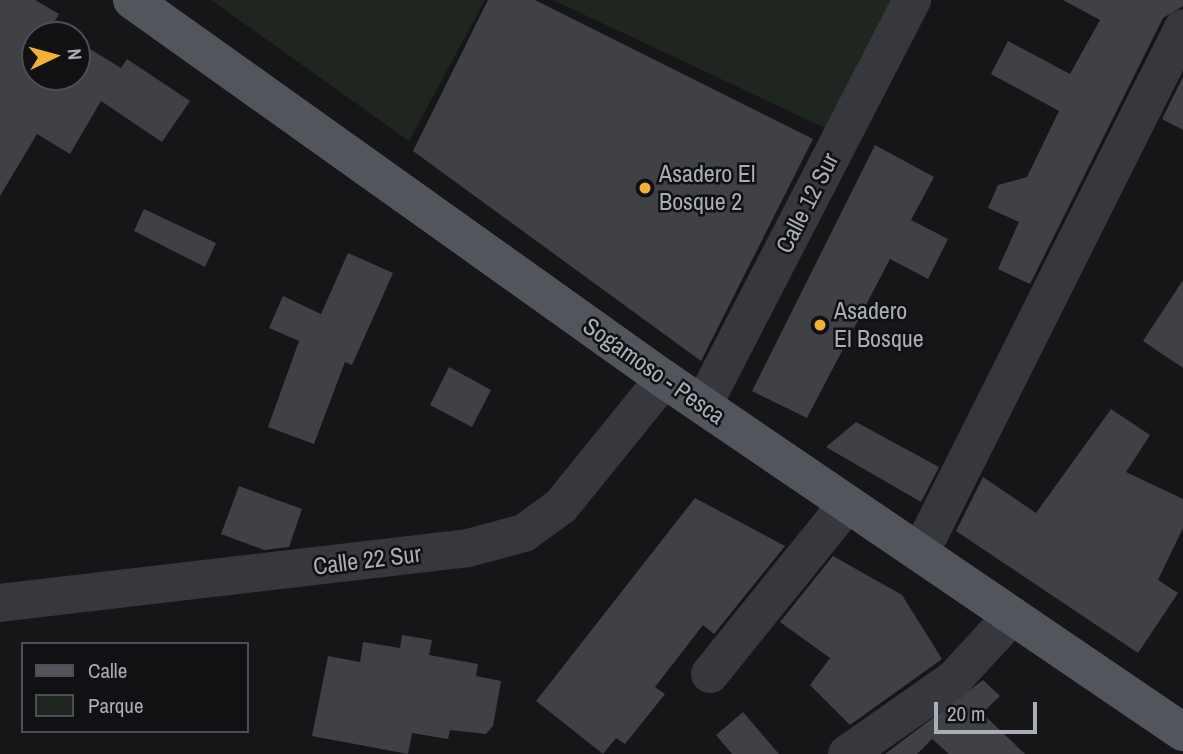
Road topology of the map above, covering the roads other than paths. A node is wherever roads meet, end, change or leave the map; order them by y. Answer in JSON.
{"nodes":[{"id":1,"x":132,"y":0,"type":"edge"},
{"id":2,"x":912,"y":0,"type":"edge"},
{"id":3,"x":1183,"y":28,"type":"edge"},
{"id":4,"x":664,"y":379,"type":"junction"},
{"id":5,"x":703,"y":405,"type":"junction"},
{"id":6,"x":848,"y":504,"type":"junction"},
{"id":7,"x":920,"y":553,"type":"junction"},
{"id":8,"x":0,"y":603,"type":"edge"},
{"id":9,"x":1012,"y":615,"type":"junction"},
{"id":10,"x":710,"y":674,"type":"dead end"},
{"id":11,"x":1183,"y":732,"type":"edge"},
{"id":12,"x":847,"y":754,"type":"edge"}],
"edges":[{"from":1,"to":4,"type":"main road","name":"Sogamoso - Pesca"},
{"from":2,"to":5,"type":"street","name":"Calle 12 Sur"},
{"from":3,"to":7,"type":"street"},
{"from":4,"to":5,"type":"main road","name":"Sogamoso - Pesca"},
{"from":4,"to":8,"type":"street","name":"Calle 22 Sur"},
{"from":5,"to":6,"type":"main road","name":"Sogamoso - Pesca"},
{"from":6,"to":7,"type":"main road","name":"Sogamoso - Pesca"},
{"from":6,"to":10,"type":"street"},
{"from":7,"to":9,"type":"main road","name":"Sogamoso - Pesca"},
{"from":9,"to":11,"type":"main road","name":"Sogamoso - Pesca"},
{"from":9,"to":12,"type":"street"}]}
